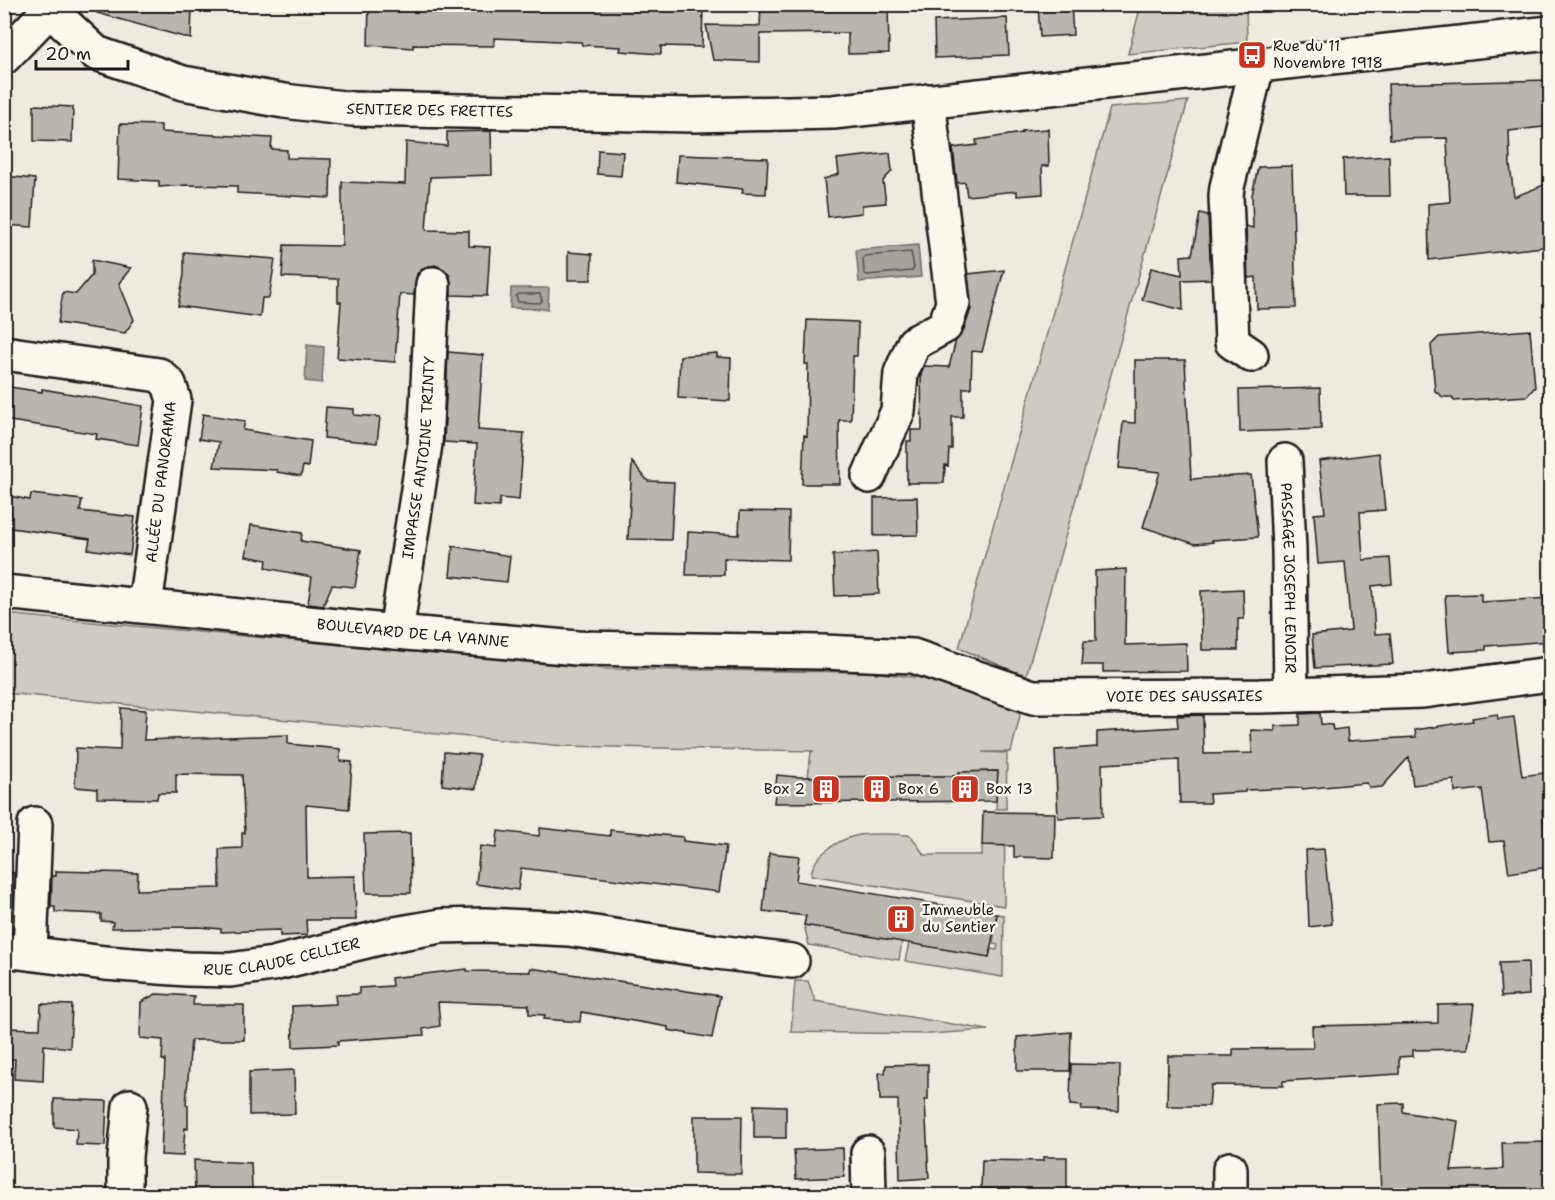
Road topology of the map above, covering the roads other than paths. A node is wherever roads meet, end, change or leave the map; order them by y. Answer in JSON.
{"nodes":[{"id":1,"x":52,"y":7,"type":"edge"},
{"id":2,"x":1551,"y":33,"type":"edge"},
{"id":3,"x":8,"y":48,"type":"edge"},
{"id":4,"x":1257,"y":66,"type":"junction"},
{"id":5,"x":928,"y":101,"type":"junction"},
{"id":6,"x":433,"y":284,"type":"dead end"},
{"id":7,"x":4,"y":352,"type":"edge"},
{"id":8,"x":1251,"y":355,"type":"dead end"},
{"id":9,"x":1285,"y":461,"type":"dead end"},
{"id":10,"x":869,"y":476,"type":"dead end"},
{"id":11,"x":4,"y":592,"type":"edge"},
{"id":12,"x":145,"y":605,"type":"junction"},
{"id":13,"x":396,"y":632,"type":"junction"},
{"id":14,"x":823,"y":652,"type":"joint"},
{"id":15,"x":1551,"y":674,"type":"edge"},
{"id":16,"x":1291,"y":695,"type":"junction"},
{"id":17,"x":35,"y":824,"type":"dead end"},
{"id":18,"x":17,"y":952,"type":"edge"},
{"id":19,"x":792,"y":961,"type":"dead end"},
{"id":20,"x":129,"y":1106,"type":"dead end"},
{"id":21,"x":867,"y":1153,"type":"dead end"},
{"id":22,"x":125,"y":1196,"type":"edge"},
{"id":23,"x":869,"y":1196,"type":"edge"}],
"edges":[{"from":1,"to":3,"type":"street"},
{"from":1,"to":5,"type":"street","name":"SENTIER DES FRETTES"},
{"from":2,"to":4,"type":"street"},
{"from":4,"to":5,"type":"street"},
{"from":4,"to":8,"type":"street"},
{"from":5,"to":10,"type":"street"},
{"from":6,"to":13,"type":"street","name":"IMPASSE ANTOINE TRINTY"},
{"from":7,"to":12,"type":"street","name":"ALLÉE DU PANORAMA"},
{"from":9,"to":16,"type":"street","name":"PASSAGE JOSEPH LENOIR"},
{"from":11,"to":12,"type":"street","name":"BOULEVARD DE LA VANNE"},
{"from":12,"to":13,"type":"street","name":"BOULEVARD DE LA VANNE"},
{"from":13,"to":14,"type":"street","name":"BOULEVARD DE LA VANNE"},
{"from":14,"to":16,"type":"street","name":"VOIE DES SAUSSAIES"},
{"from":15,"to":16,"type":"street","name":"VOIE DES SAUSSAIES"},
{"from":17,"to":18,"type":"street","name":"RUE CLAUDE CELLIER"},
{"from":18,"to":19,"type":"street","name":"RUE CLAUDE CELLIER"},
{"from":20,"to":22,"type":"street"},
{"from":21,"to":23,"type":"street"}]}
